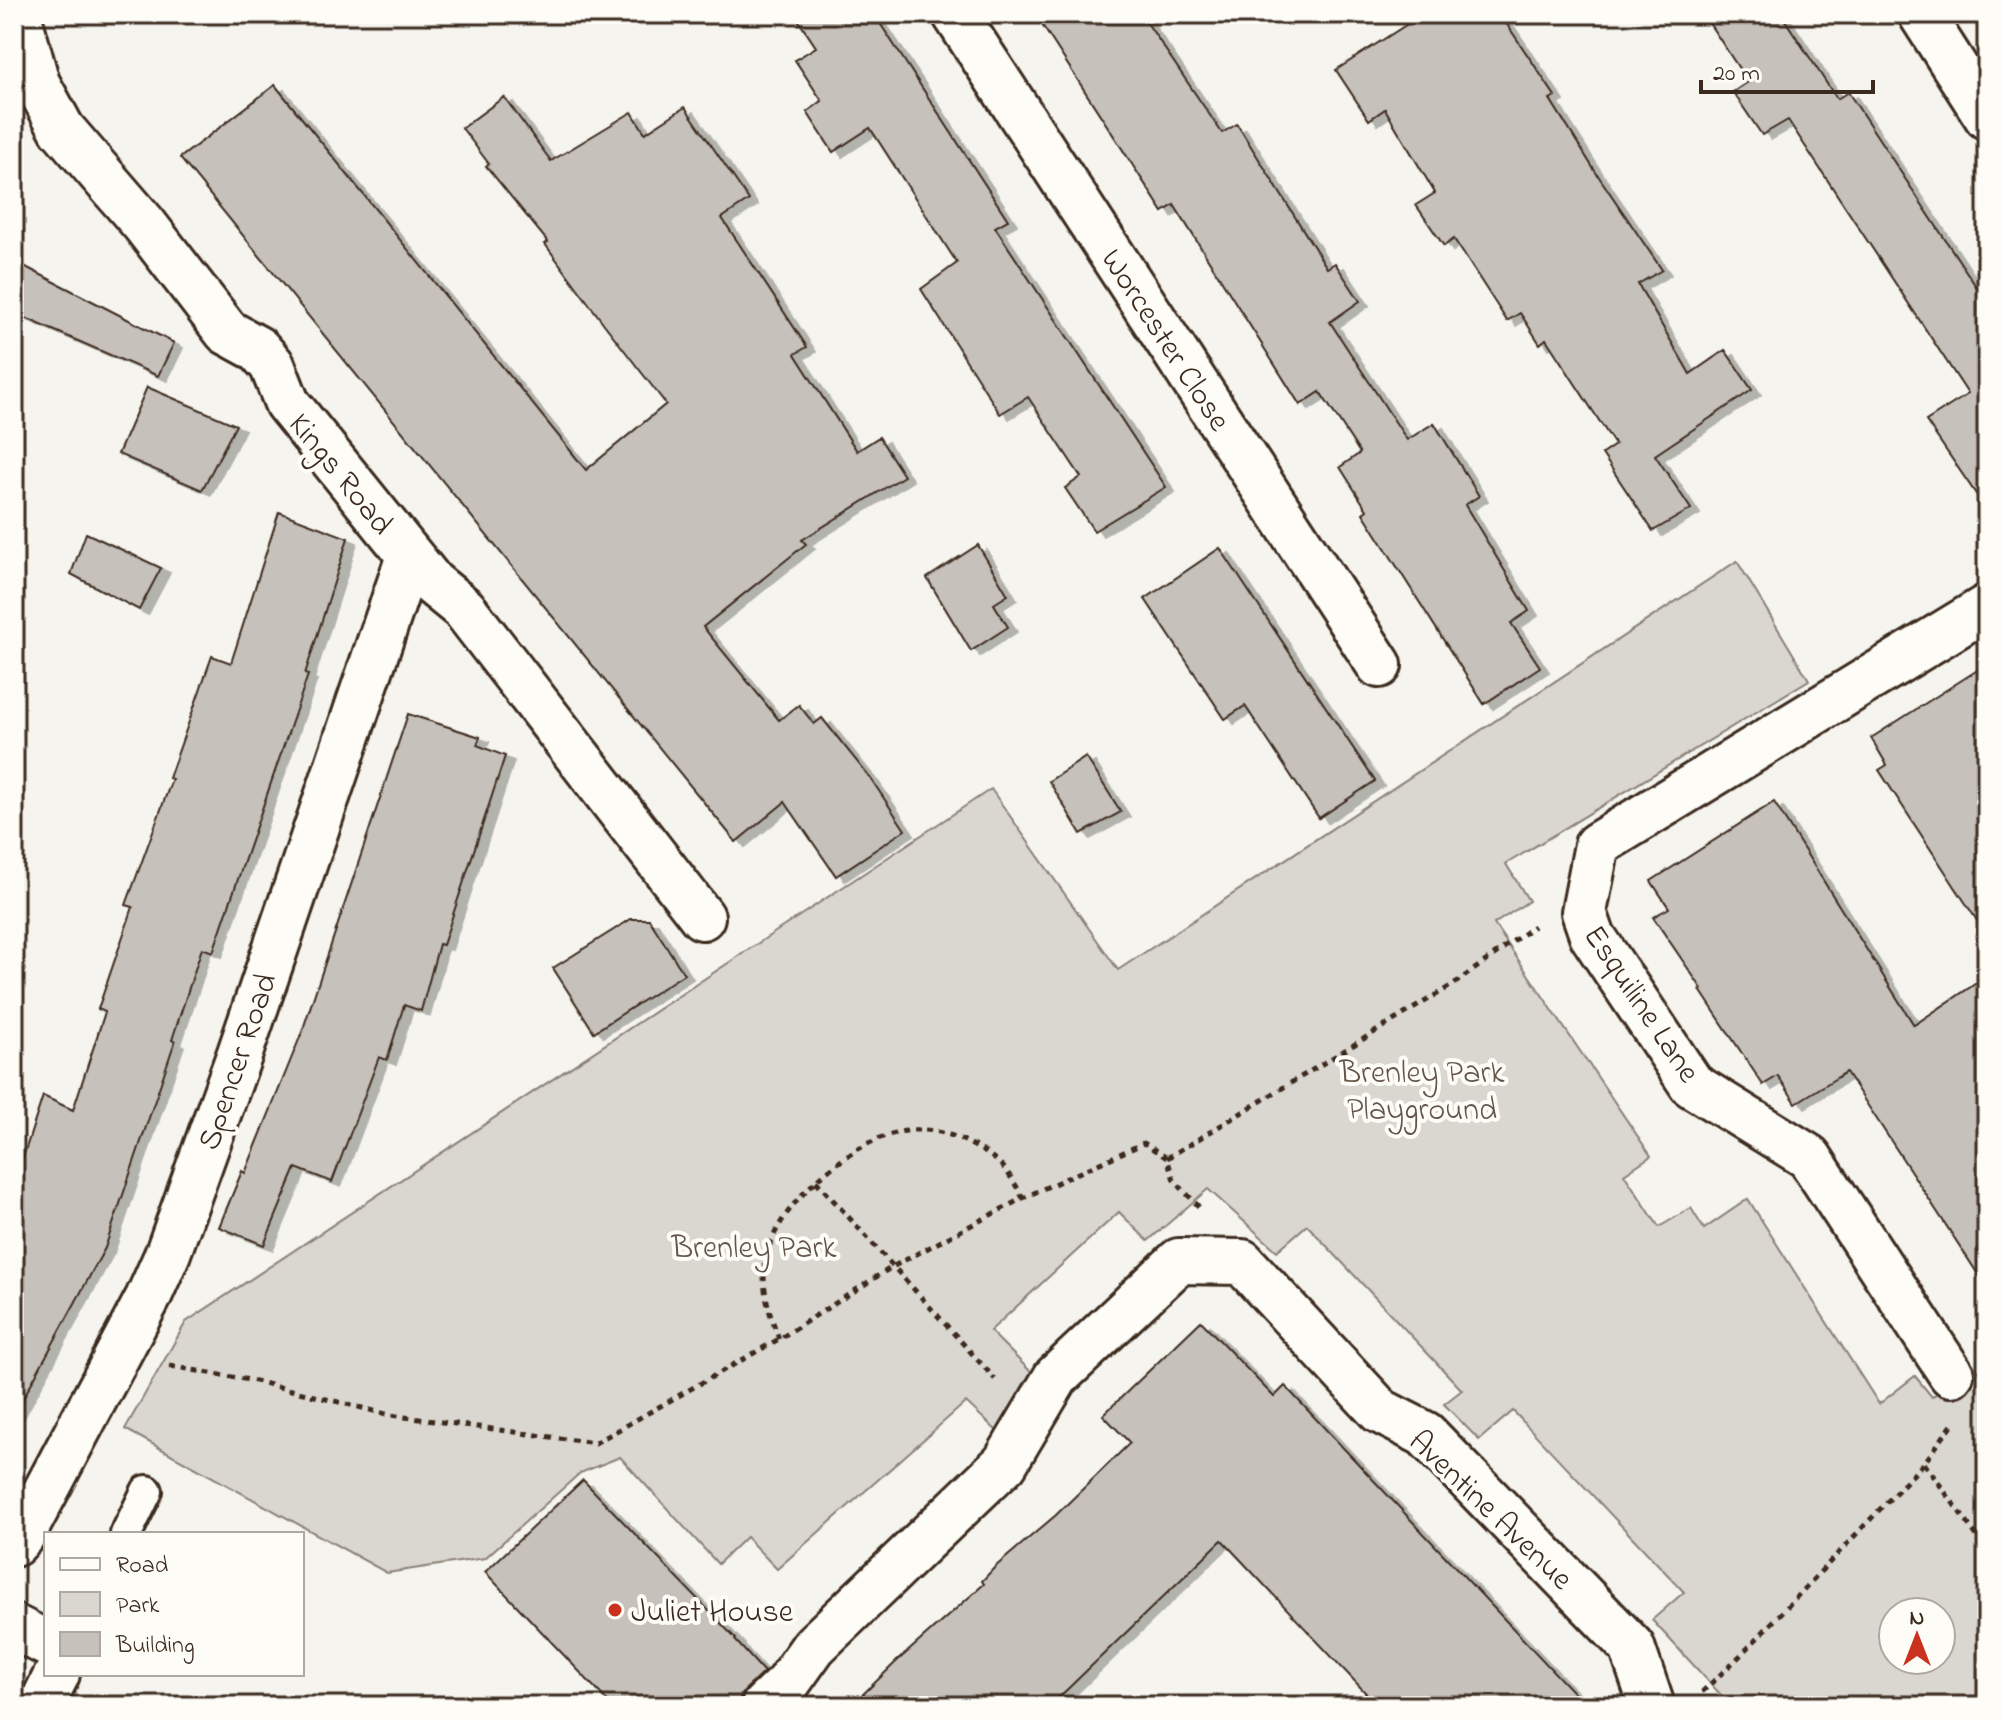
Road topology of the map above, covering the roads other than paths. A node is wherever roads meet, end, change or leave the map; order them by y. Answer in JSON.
{"nodes":[{"id":1,"x":18,"y":14,"type":"edge"},
{"id":2,"x":955,"y":14,"type":"edge"},
{"id":3,"x":1921,"y":14,"type":"edge"},
{"id":4,"x":1987,"y":117,"type":"edge"},
{"id":5,"x":409,"y":556,"type":"junction"},
{"id":6,"x":1987,"y":607,"type":"edge"},
{"id":7,"x":1379,"y":665,"type":"dead end"},
{"id":8,"x":702,"y":917,"type":"dead end"},
{"id":9,"x":1951,"y":1374,"type":"road end"},
{"id":10,"x":147,"y":1491,"type":"dead end"},
{"id":11,"x":127,"y":1532,"type":"edge"},
{"id":12,"x":14,"y":1544,"type":"edge"},
{"id":13,"x":14,"y":1627,"type":"edge"},
{"id":14,"x":44,"y":1642,"type":"edge"},
{"id":15,"x":56,"y":1676,"type":"edge"},
{"id":16,"x":41,"y":1706,"type":"edge"},
{"id":17,"x":764,"y":1706,"type":"edge"},
{"id":18,"x":1652,"y":1706,"type":"edge"}],
"edges":[{"from":1,"to":5,"type":"street","name":"Kings Road"},
{"from":2,"to":7,"type":"street","name":"Worcester Close"},
{"from":3,"to":4,"type":"street"},
{"from":5,"to":8,"type":"street","name":"Kings Road"},
{"from":5,"to":12,"type":"street","name":"Spencer Road"},
{"from":6,"to":9,"type":"street","name":"Esquiline Lane"},
{"from":10,"to":11,"type":"lane"},
{"from":13,"to":14,"type":"street"},
{"from":15,"to":16,"type":"street"},
{"from":17,"to":18,"type":"street","name":"Aventine Avenue"}]}
